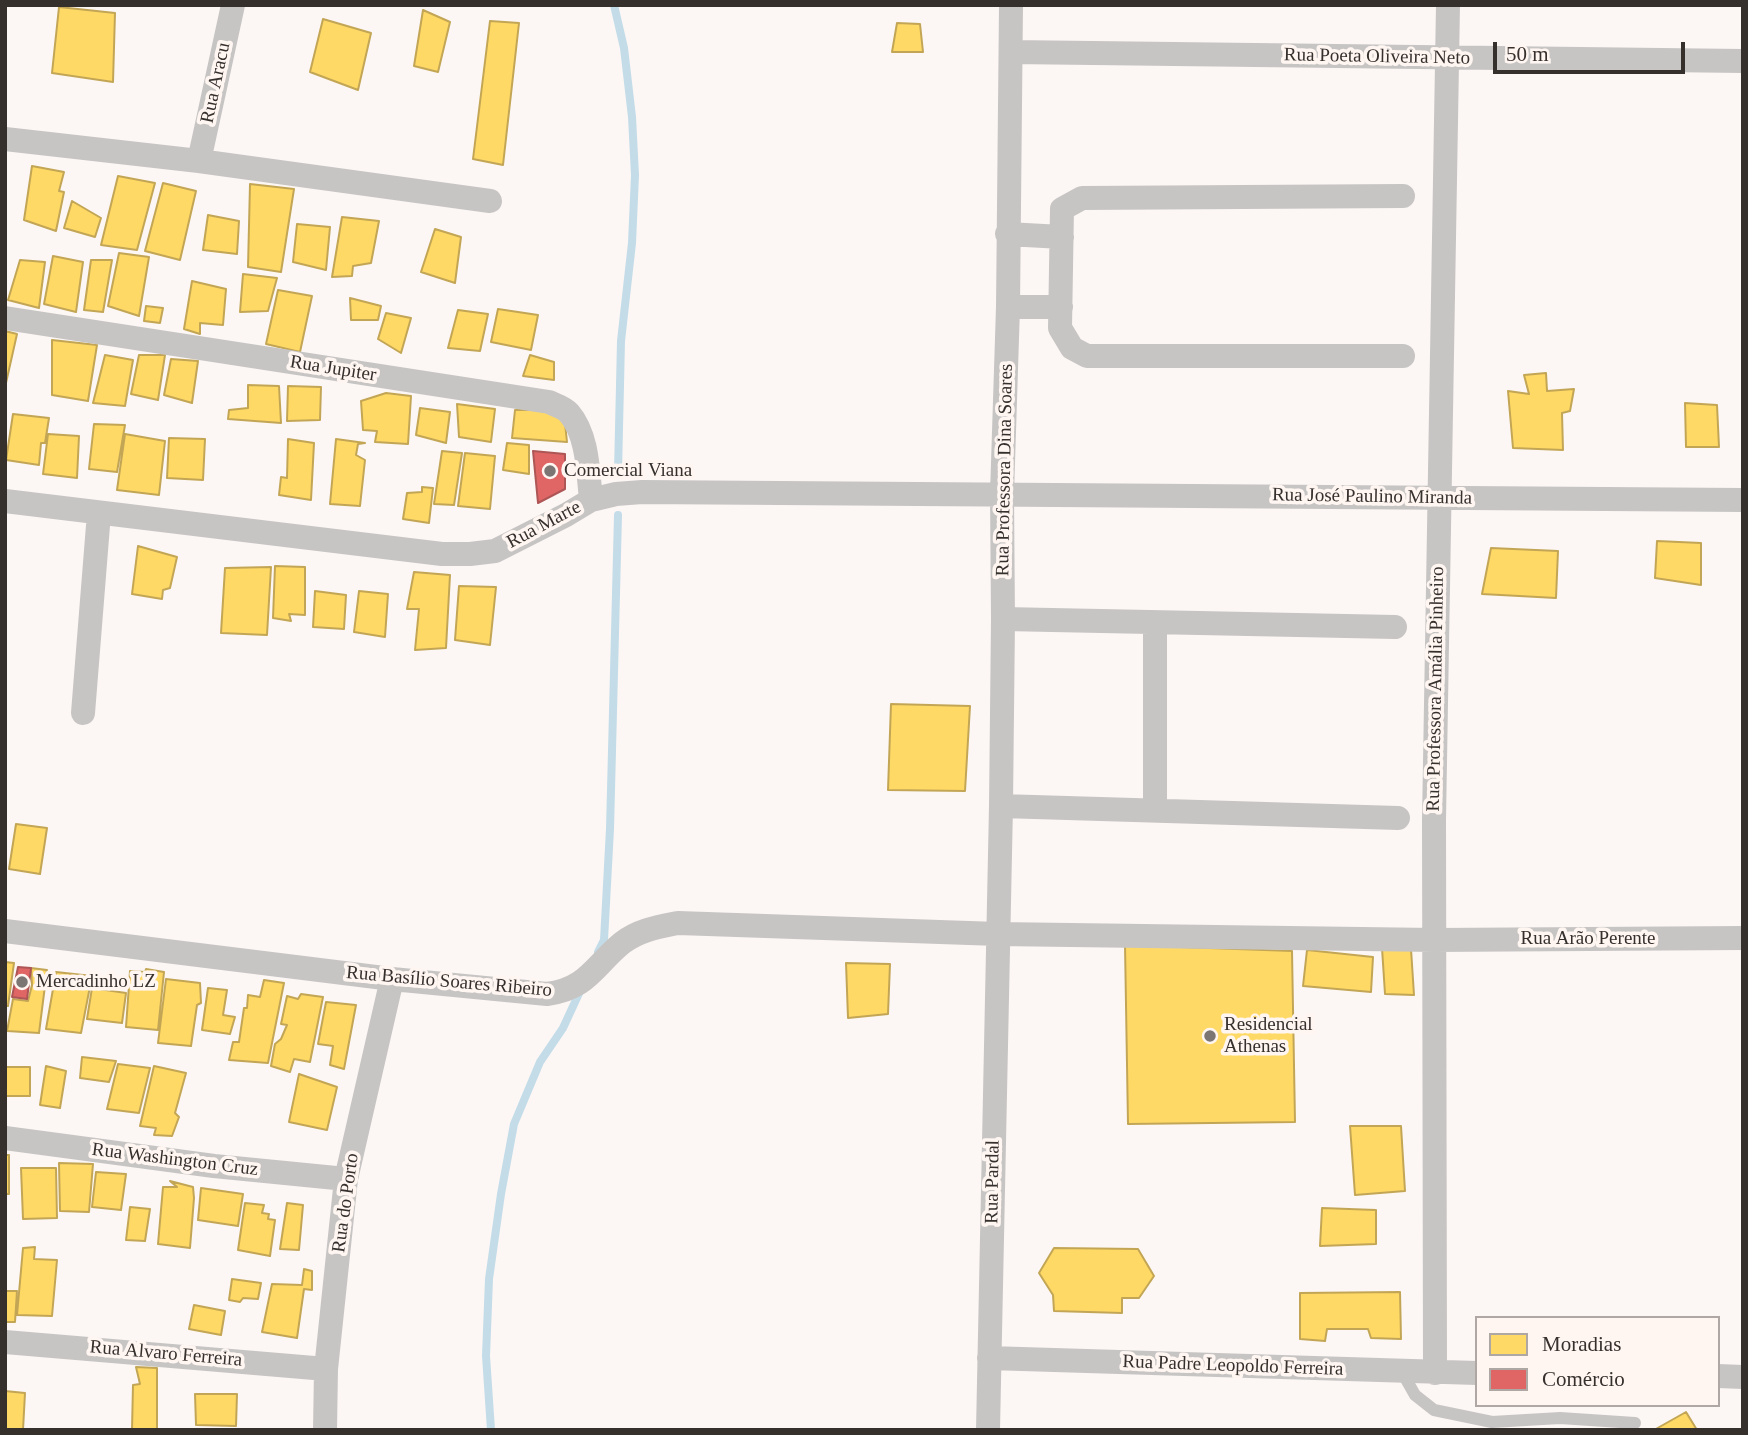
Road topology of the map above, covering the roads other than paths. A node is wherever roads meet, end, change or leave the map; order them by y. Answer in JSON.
{"nodes":[{"id":1,"x":233,"y":5,"type":"edge"},
{"id":2,"x":1011,"y":5,"type":"edge"},
{"id":3,"x":1448,"y":5,"type":"edge"},
{"id":4,"x":1011,"y":52,"type":"junction"},
{"id":5,"x":1448,"y":59,"type":"junction"},
{"id":6,"x":1743,"y":61,"type":"edge"},
{"id":7,"x":5,"y":139,"type":"edge"},
{"id":8,"x":198,"y":161,"type":"junction"},
{"id":9,"x":1404,"y":196,"type":"dead end"},
{"id":10,"x":490,"y":201,"type":"dead end"},
{"id":11,"x":1007,"y":234,"type":"junction"},
{"id":12,"x":1062,"y":237,"type":"junction"},
{"id":13,"x":1008,"y":307,"type":"junction"},
{"id":14,"x":1061,"y":307,"type":"junction"},
{"id":15,"x":5,"y":318,"type":"edge"},
{"id":16,"x":1403,"y":356,"type":"dead end"},
{"id":17,"x":1002,"y":494,"type":"junction"},
{"id":18,"x":1440,"y":498,"type":"junction"},
{"id":19,"x":591,"y":499,"type":"junction"},
{"id":20,"x":1743,"y":500,"type":"edge"},
{"id":21,"x":5,"y":501,"type":"edge"},
{"id":22,"x":99,"y":513,"type":"junction"},
{"id":23,"x":1003,"y":619,"type":"junction"},
{"id":24,"x":1155,"y":623,"type":"junction"},
{"id":25,"x":1395,"y":627,"type":"dead end"},
{"id":26,"x":83,"y":713,"type":"dead end"},
{"id":27,"x":1001,"y":806,"type":"junction"},
{"id":28,"x":1154,"y":809,"type":"junction"},
{"id":29,"x":1398,"y":818,"type":"dead end"},
{"id":30,"x":5,"y":931,"type":"edge"},
{"id":31,"x":998,"y":934,"type":"junction"},
{"id":32,"x":1743,"y":939,"type":"edge"},
{"id":33,"x":1434,"y":940,"type":"junction"},
{"id":34,"x":392,"y":979,"type":"junction"},
{"id":35,"x":5,"y":1138,"type":"edge"},
{"id":36,"x":346,"y":1179,"type":"junction"},
{"id":37,"x":5,"y":1342,"type":"edge"},
{"id":38,"x":989,"y":1358,"type":"junction"},
{"id":39,"x":326,"y":1368,"type":"junction"},
{"id":40,"x":1402,"y":1371,"type":"junction"},
{"id":41,"x":1435,"y":1373,"type":"junction"},
{"id":42,"x":1475,"y":1373,"type":"edge"},
{"id":43,"x":1720,"y":1376,"type":"edge"},
{"id":44,"x":1743,"y":1377,"type":"edge"},
{"id":45,"x":1635,"y":1423,"type":"dead end"},
{"id":46,"x":325,"y":1430,"type":"edge"},
{"id":47,"x":988,"y":1430,"type":"edge"}],
"edges":[{"from":1,"to":8,"type":"street","name":"Rua Aracu"},
{"from":2,"to":4,"type":"street","name":"Rua Professora Dina Soares"},
{"from":3,"to":5,"type":"street","name":"Rua Professora Amália Pinheiro"},
{"from":4,"to":5,"type":"street","name":"Rua Poeta Oliveira Neto"},
{"from":4,"to":11,"type":"street","name":"Rua Professora Dina Soares"},
{"from":5,"to":6,"type":"street","name":"Rua Poeta Oliveira Neto"},
{"from":5,"to":18,"type":"street","name":"Rua Professora Amália Pinheiro"},
{"from":7,"to":8,"type":"street"},
{"from":8,"to":10,"type":"street"},
{"from":9,"to":12,"type":"street"},
{"from":11,"to":12,"type":"street"},
{"from":11,"to":13,"type":"street","name":"Rua Professora Dina Soares"},
{"from":12,"to":14,"type":"street"},
{"from":13,"to":14,"type":"street"},
{"from":13,"to":17,"type":"street","name":"Rua Professora Dina Soares"},
{"from":14,"to":16,"type":"street"},
{"from":15,"to":19,"type":"street","name":"Rua Jupiter"},
{"from":17,"to":18,"type":"street","name":"Rua José Paulino Miranda"},
{"from":17,"to":19,"type":"street","name":"Rua Marte"},
{"from":17,"to":23,"type":"street","name":"Rua Professora Dina Soares"},
{"from":18,"to":20,"type":"street","name":"Rua José Paulino Miranda"},
{"from":18,"to":33,"type":"street","name":"Rua Professora Amália Pinheiro"},
{"from":19,"to":22,"type":"street","name":"Rua Marte"},
{"from":21,"to":22,"type":"street","name":"Rua Marte"},
{"from":22,"to":26,"type":"street"},
{"from":23,"to":24,"type":"street"},
{"from":23,"to":27,"type":"street","name":"Rua Professora Dina Soares"},
{"from":24,"to":25,"type":"street"},
{"from":24,"to":28,"type":"street"},
{"from":27,"to":28,"type":"street"},
{"from":27,"to":31,"type":"street","name":"Rua Professora Dina Soares"},
{"from":28,"to":29,"type":"street"},
{"from":30,"to":34,"type":"street","name":"Rua Basílio Soares Ribeiro"},
{"from":31,"to":33,"type":"street"},
{"from":31,"to":34,"type":"street","name":"Rua Basílio Soares Ribeiro"},
{"from":31,"to":38,"type":"street","name":"Rua Pardal"},
{"from":32,"to":33,"type":"street","name":"Rua Arão Perente"},
{"from":33,"to":41,"type":"street","name":"Rua Professora Amália Pinheiro"},
{"from":34,"to":36,"type":"street","name":"Rua do Porto"},
{"from":35,"to":36,"type":"street","name":"Rua Washington Cruz"},
{"from":36,"to":39,"type":"street","name":"Rua do Porto"},
{"from":37,"to":39,"type":"street","name":"Rua Alvaro Ferreira"},
{"from":38,"to":40,"type":"street","name":"Rua Padre Leopoldo Ferreira"},
{"from":38,"to":47,"type":"street","name":"Rua Pardal"},
{"from":39,"to":46,"type":"street","name":"Rua do Porto"},
{"from":40,"to":41,"type":"street","name":"Rua Padre Leopoldo Ferreira"},
{"from":40,"to":45,"type":"lane"},
{"from":41,"to":42,"type":"street","name":"Rua Padre Leopoldo Ferreira"},
{"from":43,"to":44,"type":"street"}]}
